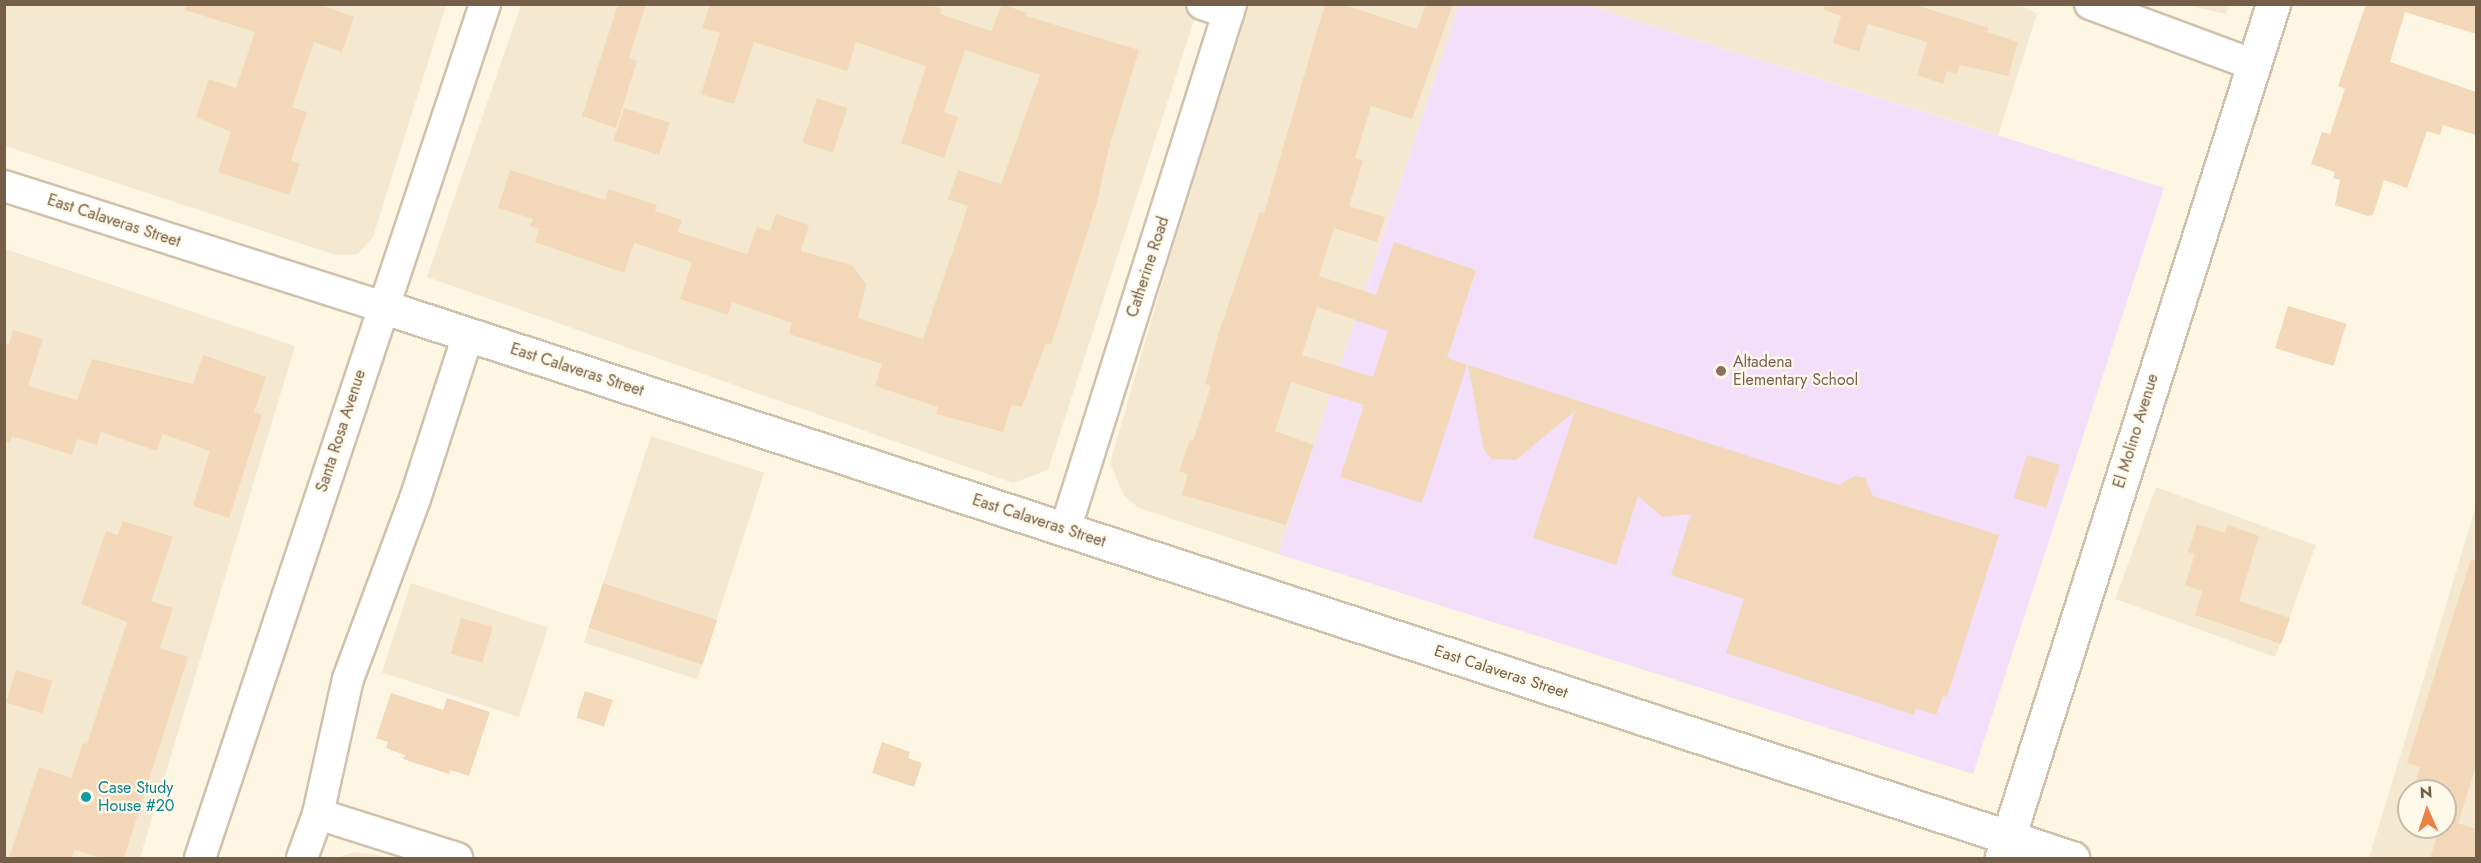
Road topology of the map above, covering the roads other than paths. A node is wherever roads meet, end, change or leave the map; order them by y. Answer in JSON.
{"nodes":[{"id":1,"x":485,"y":4,"type":"edge"},
{"id":2,"x":2090,"y":4,"type":"edge"},
{"id":3,"x":2273,"y":4,"type":"edge"},
{"id":4,"x":1220,"y":7,"type":"edge"},
{"id":5,"x":2251,"y":64,"type":"junction"},
{"id":6,"x":4,"y":186,"type":"edge"},
{"id":7,"x":384,"y":307,"type":"junction"},
{"id":8,"x":468,"y":335,"type":"junction"},
{"id":9,"x":1065,"y":530,"type":"junction"},
{"id":10,"x":318,"y":814,"type":"junction"},
{"id":11,"x":2005,"y":848,"type":"edge"},
{"id":12,"x":200,"y":858,"type":"edge"},
{"id":13,"x":302,"y":858,"type":"edge"},
{"id":14,"x":457,"y":858,"type":"edge"},
{"id":15,"x":2072,"y":858,"type":"edge"}],
"edges":[{"from":1,"to":7,"type":"street","name":"Santa Rosa Avenue"},
{"from":2,"to":5,"type":"street"},
{"from":3,"to":5,"type":"street","name":"El Molino Avenue"},
{"from":4,"to":9,"type":"street","name":"Catherine Road"},
{"from":5,"to":11,"type":"street","name":"El Molino Avenue"},
{"from":6,"to":7,"type":"street","name":"East Calaveras Street"},
{"from":7,"to":8,"type":"street","name":"East Calaveras Street"},
{"from":7,"to":12,"type":"street","name":"Santa Rosa Avenue"},
{"from":8,"to":9,"type":"street","name":"East Calaveras Street"},
{"from":8,"to":10,"type":"street"},
{"from":9,"to":11,"type":"street","name":"East Calaveras Street"},
{"from":10,"to":13,"type":"street"},
{"from":10,"to":14,"type":"street"},
{"from":11,"to":15,"type":"street","name":"East Calaveras Street"}]}
